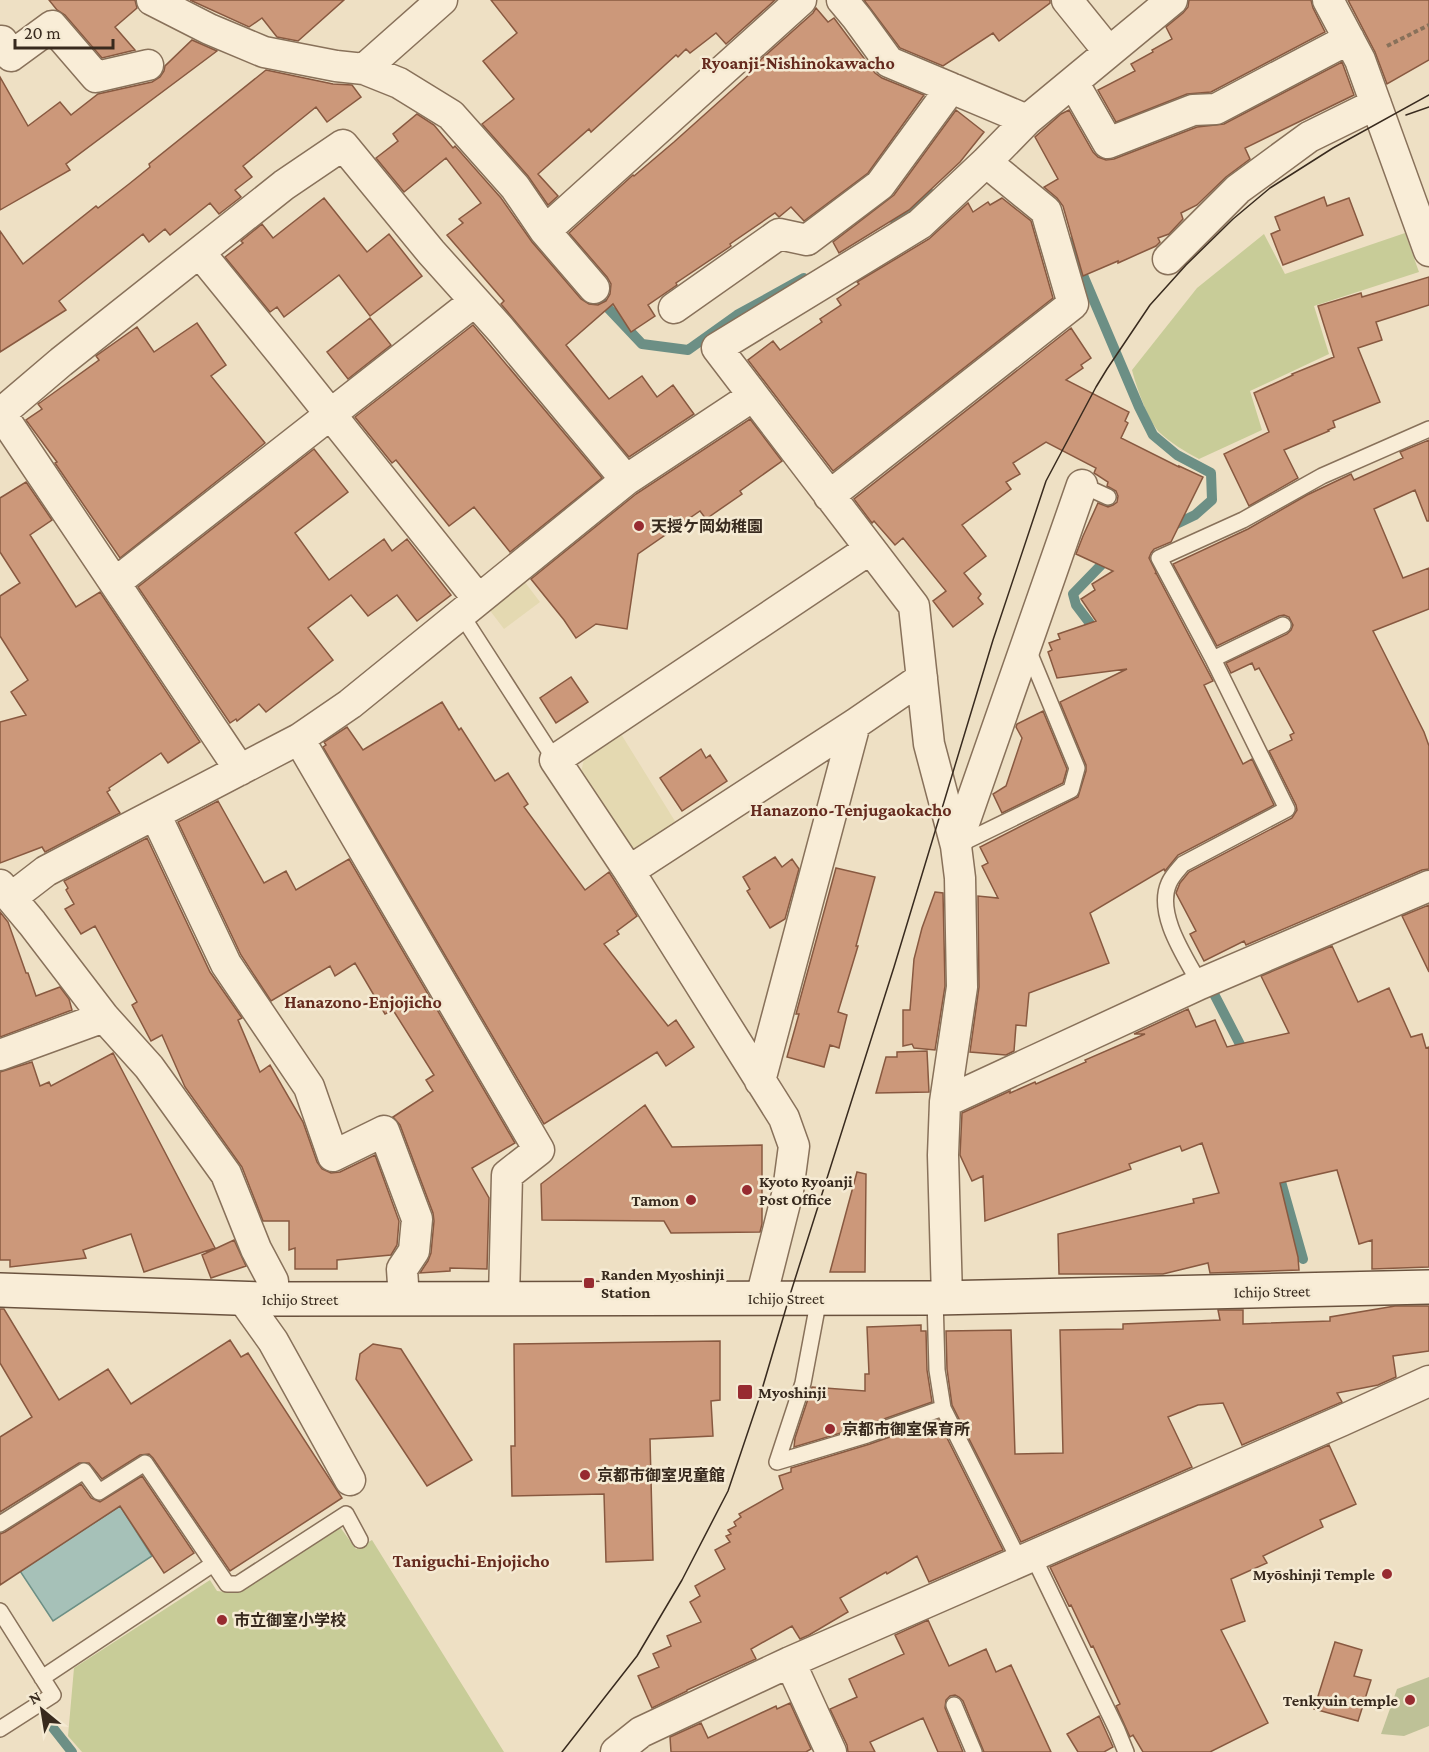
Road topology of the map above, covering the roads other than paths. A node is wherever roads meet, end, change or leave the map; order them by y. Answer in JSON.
{"nodes":[{"id":1,"x":152,"y":0,"type":"edge"},
{"id":2,"x":442,"y":0,"type":"edge"},
{"id":3,"x":801,"y":0,"type":"edge"},
{"id":4,"x":842,"y":0,"type":"edge"},
{"id":5,"x":1067,"y":0,"type":"edge"},
{"id":6,"x":1172,"y":0,"type":"edge"},
{"id":7,"x":1328,"y":0,"type":"edge"},
{"id":8,"x":1,"y":40,"type":"edge"},
{"id":9,"x":1354,"y":50,"type":"junction"},
{"id":10,"x":1109,"y":52,"type":"junction"},
{"id":11,"x":148,"y":65,"type":"dead end"},
{"id":12,"x":364,"y":69,"type":"junction"},
{"id":13,"x":1073,"y":82,"type":"junction"},
{"id":14,"x":951,"y":88,"type":"junction"},
{"id":15,"x":1376,"y":104,"type":"junction"},
{"id":16,"x":1027,"y":120,"type":"junction"},
{"id":17,"x":986,"y":162,"type":"junction"},
{"id":18,"x":545,"y":231,"type":"junction"},
{"id":19,"x":1429,"y":251,"type":"edge"},
{"id":20,"x":200,"y":253,"type":"junction"},
{"id":21,"x":1168,"y":259,"type":"dead end"},
{"id":22,"x":594,"y":288,"type":"dead end"},
{"id":23,"x":475,"y":301,"type":"junction"},
{"id":24,"x":674,"y":308,"type":"dead end"},
{"id":25,"x":753,"y":396,"type":"junction"},
{"id":26,"x":0,"y":412,"type":"edge"},
{"id":27,"x":330,"y":414,"type":"junction"},
{"id":28,"x":1429,"y":429,"type":"edge"},
{"id":29,"x":626,"y":480,"type":"junction"},
{"id":30,"x":1095,"y":491,"type":"dead end"},
{"id":31,"x":829,"y":496,"type":"junction"},
{"id":32,"x":870,"y":549,"type":"junction"},
{"id":33,"x":115,"y":584,"type":"junction"},
{"id":34,"x":470,"y":607,"type":"junction"},
{"id":35,"x":1283,"y":625,"type":"dead end"},
{"id":36,"x":1025,"y":645,"type":"junction"},
{"id":37,"x":1213,"y":659,"type":"junction"},
{"id":38,"x":922,"y":678,"type":"junction"},
{"id":39,"x":855,"y":724,"type":"junction"},
{"id":40,"x":299,"y":739,"type":"junction"},
{"id":41,"x":555,"y":760,"type":"junction"},
{"id":42,"x":240,"y":770,"type":"junction"},
{"id":43,"x":155,"y":814,"type":"junction"},
{"id":44,"x":956,"y":846,"type":"junction"},
{"id":45,"x":629,"y":871,"type":"junction"},
{"id":46,"x":1429,"y":886,"type":"edge"},
{"id":47,"x":5,"y":892,"type":"edge"},
{"id":48,"x":1200,"y":984,"type":"junction"},
{"id":49,"x":104,"y":1017,"type":"junction"},
{"id":50,"x":0,"y":1055,"type":"edge"},
{"id":51,"x":760,"y":1081,"type":"junction"},
{"id":52,"x":945,"y":1102,"type":"junction"},
{"id":53,"x":1429,"y":1287,"type":"edge"},
{"id":54,"x":0,"y":1290,"type":"edge"},
{"id":55,"x":761,"y":1298,"type":"junction"},
{"id":56,"x":819,"y":1298,"type":"junction"},
{"id":57,"x":941,"y":1298,"type":"junction"},
{"id":58,"x":258,"y":1299,"type":"junction"},
{"id":59,"x":404,"y":1299,"type":"junction"},
{"id":60,"x":504,"y":1299,"type":"junction"},
{"id":61,"x":1429,"y":1381,"type":"edge"},
{"id":62,"x":943,"y":1408,"type":"junction"},
{"id":63,"x":350,"y":1480,"type":"dead end"},
{"id":64,"x":0,"y":1524,"type":"edge"},
{"id":65,"x":360,"y":1540,"type":"dead end"},
{"id":66,"x":1026,"y":1559,"type":"junction"},
{"id":67,"x":213,"y":1564,"type":"junction"},
{"id":68,"x":0,"y":1611,"type":"edge"},
{"id":69,"x":790,"y":1662,"type":"junction"},
{"id":70,"x":42,"y":1678,"type":"junction"},
{"id":71,"x":954,"y":1705,"type":"dead end"},
{"id":72,"x":0,"y":1729,"type":"edge"},
{"id":73,"x":645,"y":1742,"type":"edge"},
{"id":74,"x":616,"y":1752,"type":"edge"},
{"id":75,"x":831,"y":1752,"type":"edge"},
{"id":76,"x":974,"y":1752,"type":"edge"},
{"id":77,"x":1125,"y":1752,"type":"edge"}],
"edges":[{"from":1,"to":12,"type":"street"},
{"from":2,"to":12,"type":"street"},
{"from":3,"to":18,"type":"street"},
{"from":4,"to":14,"type":"street"},
{"from":5,"to":10,"type":"street"},
{"from":6,"to":10,"type":"street"},
{"from":7,"to":9,"type":"street"},
{"from":8,"to":11,"type":"street"},
{"from":9,"to":13,"type":"street"},
{"from":9,"to":15,"type":"street"},
{"from":10,"to":13,"type":"street"},
{"from":12,"to":18,"type":"street"},
{"from":13,"to":16,"type":"street"},
{"from":14,"to":16,"type":"street"},
{"from":14,"to":24,"type":"street"},
{"from":15,"to":19,"type":"street"},
{"from":15,"to":21,"type":"street"},
{"from":16,"to":17,"type":"street"},
{"from":17,"to":25,"type":"street"},
{"from":17,"to":31,"type":"street"},
{"from":18,"to":22,"type":"street"},
{"from":20,"to":23,"type":"street"},
{"from":20,"to":26,"type":"street"},
{"from":20,"to":27,"type":"street"},
{"from":23,"to":27,"type":"street"},
{"from":23,"to":29,"type":"street"},
{"from":25,"to":29,"type":"street"},
{"from":25,"to":31,"type":"street"},
{"from":26,"to":33,"type":"street"},
{"from":27,"to":33,"type":"street"},
{"from":27,"to":34,"type":"street"},
{"from":28,"to":37,"type":"lane"},
{"from":29,"to":34,"type":"street"},
{"from":30,"to":36,"type":"street"},
{"from":31,"to":32,"type":"street"},
{"from":32,"to":38,"type":"street"},
{"from":32,"to":41,"type":"street"},
{"from":33,"to":42,"type":"street"},
{"from":34,"to":40,"type":"street"},
{"from":34,"to":41,"type":"lane"},
{"from":35,"to":37,"type":"lane"},
{"from":36,"to":44,"type":"street"},
{"from":36,"to":44,"type":"lane"},
{"from":37,"to":48,"type":"lane"},
{"from":38,"to":39,"type":"street"},
{"from":38,"to":44,"type":"street"},
{"from":39,"to":45,"type":"street"},
{"from":39,"to":51,"type":"street"},
{"from":40,"to":42,"type":"street"},
{"from":40,"to":60,"type":"street"},
{"from":41,"to":45,"type":"street"},
{"from":42,"to":43,"type":"street"},
{"from":43,"to":47,"type":"street"},
{"from":43,"to":59,"type":"street"},
{"from":44,"to":52,"type":"street"},
{"from":45,"to":51,"type":"street"},
{"from":46,"to":48,"type":"street"},
{"from":47,"to":49,"type":"street"},
{"from":48,"to":52,"type":"street"},
{"from":49,"to":50,"type":"street"},
{"from":49,"to":58,"type":"street"},
{"from":51,"to":55,"type":"street"},
{"from":52,"to":57,"type":"street"},
{"from":53,"to":57,"type":"main road","name":"Ichijo Street"},
{"from":54,"to":58,"type":"main road","name":"Ichijo Street"},
{"from":55,"to":56,"type":"main road","name":"Ichijo Street"},
{"from":55,"to":60,"type":"main road","name":"Ichijo Street"},
{"from":56,"to":57,"type":"main road","name":"Ichijo Street"},
{"from":56,"to":62,"type":"lane"},
{"from":57,"to":62,"type":"lane"},
{"from":58,"to":59,"type":"main road","name":"Ichijo Street"},
{"from":58,"to":63,"type":"street"},
{"from":59,"to":60,"type":"main road","name":"Ichijo Street"},
{"from":61,"to":66,"type":"street"},
{"from":62,"to":66,"type":"lane"},
{"from":64,"to":67,"type":"lane"},
{"from":65,"to":67,"type":"lane"},
{"from":66,"to":69,"type":"street"},
{"from":66,"to":77,"type":"lane"},
{"from":67,"to":70,"type":"lane"},
{"from":68,"to":70,"type":"lane"},
{"from":69,"to":73,"type":"street"},
{"from":69,"to":75,"type":"street"},
{"from":70,"to":72,"type":"lane"},
{"from":71,"to":76,"type":"lane"},
{"from":73,"to":74,"type":"street"}]}
